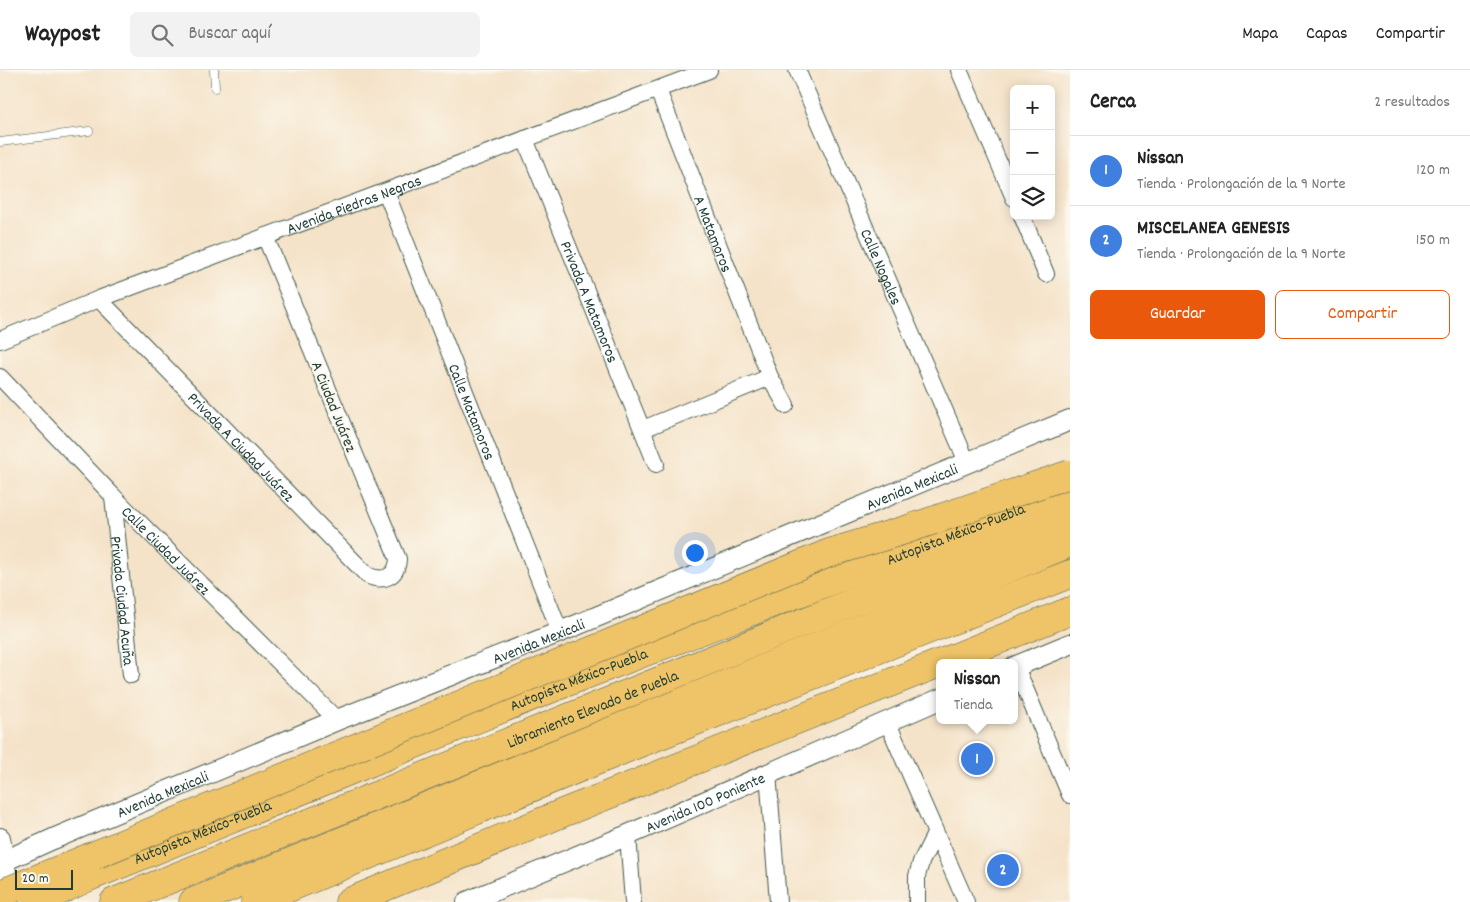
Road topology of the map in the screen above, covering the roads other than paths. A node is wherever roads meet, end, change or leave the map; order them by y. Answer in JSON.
{"nodes":[{"id":1,"x":214,"y":70,"type":"edge"},
{"id":2,"x":708,"y":70,"type":"edge"},
{"id":3,"x":797,"y":70,"type":"edge"},
{"id":4,"x":959,"y":70,"type":"edge"},
{"id":5,"x":215,"y":88,"type":"dead end"},
{"id":6,"x":658,"y":90,"type":"junction"},
{"id":7,"x":90,"y":131,"type":"dead end"},
{"id":8,"x":524,"y":139,"type":"junction"},
{"id":9,"x":0,"y":142,"type":"edge"},
{"id":10,"x":1010,"y":189,"type":"edge"},
{"id":11,"x":386,"y":192,"type":"junction"},
{"id":12,"x":1024,"y":220,"type":"edge"},
{"id":13,"x":265,"y":236,"type":"junction"},
{"id":14,"x":1046,"y":274,"type":"dead end"},
{"id":15,"x":99,"y":299,"type":"junction"},
{"id":16,"x":0,"y":340,"type":"edge"},
{"id":17,"x":0,"y":377,"type":"edge"},
{"id":18,"x":770,"y":378,"type":"junction"},
{"id":19,"x":786,"y":405,"type":"dead end"},
{"id":20,"x":1070,"y":420,"type":"edge"},
{"id":21,"x":643,"y":429,"type":"junction"},
{"id":22,"x":967,"y":462,"type":"junction"},
{"id":23,"x":656,"y":464,"type":"dead end"},
{"id":24,"x":1070,"y":474,"type":"edge"},
{"id":25,"x":1070,"y":489,"type":"edge"},
{"id":26,"x":113,"y":496,"type":"junction"},
{"id":27,"x":1070,"y":514,"type":"edge"},
{"id":28,"x":1070,"y":543,"type":"edge"},
{"id":29,"x":1070,"y":574,"type":"edge"},
{"id":30,"x":391,"y":575,"type":"joint"},
{"id":31,"x":1070,"y":612,"type":"edge"},
{"id":32,"x":560,"y":632,"type":"junction"},
{"id":33,"x":1070,"y":644,"type":"edge"},
{"id":34,"x":950,"y":659,"type":"edge"},
{"id":35,"x":936,"y":665,"type":"edge"},
{"id":36,"x":1018,"y":666,"type":"edge"},
{"id":37,"x":1018,"y":674,"type":"edge"},
{"id":38,"x":131,"y":675,"type":"dead end"},
{"id":39,"x":936,"y":701,"type":"edge"},
{"id":40,"x":337,"y":720,"type":"junction"},
{"id":41,"x":887,"y":721,"type":"junction"},
{"id":42,"x":768,"y":772,"type":"junction"},
{"id":43,"x":1070,"y":795,"type":"edge"},
{"id":44,"x":935,"y":834,"type":"junction"},
{"id":45,"x":628,"y":835,"type":"junction"},
{"id":46,"x":0,"y":838,"type":"edge"},
{"id":47,"x":53,"y":839,"type":"junction"},
{"id":48,"x":2,"y":862,"type":"edge"},
{"id":49,"x":0,"y":894,"type":"edge"},
{"id":50,"x":493,"y":897,"type":"edge"},
{"id":51,"x":9,"y":902,"type":"edge"},
{"id":52,"x":36,"y":902,"type":"edge"},
{"id":53,"x":46,"y":902,"type":"edge"},
{"id":54,"x":114,"y":902,"type":"edge"},
{"id":55,"x":193,"y":902,"type":"edge"},
{"id":56,"x":255,"y":902,"type":"edge"},
{"id":57,"x":348,"y":902,"type":"edge"},
{"id":58,"x":467,"y":902,"type":"edge"},
{"id":59,"x":633,"y":902,"type":"edge"},
{"id":60,"x":778,"y":902,"type":"edge"},
{"id":61,"x":917,"y":902,"type":"edge"},
{"id":62,"x":966,"y":902,"type":"edge"}],
"edges":[{"from":1,"to":5,"type":"lane"},
{"from":2,"to":6,"type":"street","name":"Avenida Piedras Negras"},
{"from":3,"to":22,"type":"street","name":"Calle Nogales"},
{"from":4,"to":10,"type":"street"},
{"from":6,"to":8,"type":"street","name":"Avenida Piedras Negras"},
{"from":6,"to":18,"type":"street","name":"A Matamoros"},
{"from":7,"to":9,"type":"lane"},
{"from":8,"to":11,"type":"street","name":"Avenida Piedras Negras"},
{"from":8,"to":21,"type":"street","name":"Privada A Matamoros"},
{"from":11,"to":13,"type":"street","name":"Avenida Piedras Negras"},
{"from":11,"to":32,"type":"street","name":"Calle Matamoros"},
{"from":12,"to":14,"type":"street"},
{"from":13,"to":15,"type":"street","name":"Avenida Piedras Negras"},
{"from":13,"to":30,"type":"street","name":"A Ciudad Juárez"},
{"from":15,"to":16,"type":"street","name":"Avenida Piedras Negras"},
{"from":15,"to":30,"type":"street","name":"Privada A Ciudad Juárez"},
{"from":17,"to":26,"type":"street","name":"Calle Ciudad Juárez"},
{"from":18,"to":19,"type":"street","name":"A Matamoros"},
{"from":18,"to":21,"type":"street"},
{"from":20,"to":22,"type":"street","name":"Avenida Mexicali"},
{"from":21,"to":23,"type":"street","name":"Privada A Matamoros"},
{"from":22,"to":32,"type":"street","name":"Avenida Mexicali"},
{"from":24,"to":49,"type":"highway","bridge":true},
{"from":25,"to":52,"type":"highway","name":"Autopista México-Puebla","bridge":true},
{"from":26,"to":38,"type":"street","name":"Privada Ciudad Acuña"},
{"from":26,"to":40,"type":"street","name":"Calle Ciudad Juárez"},
{"from":27,"to":54,"type":"highway","name":"Libramiento Elevado de Puebla"},
{"from":28,"to":55,"type":"highway","name":"Libramiento Elevado de Puebla"},
{"from":29,"to":56,"type":"highway"},
{"from":31,"to":34,"type":"highway"},
{"from":32,"to":40,"type":"street","name":"Avenida Mexicali"},
{"from":33,"to":36,"type":"street"},
{"from":35,"to":57,"type":"highway"},
{"from":37,"to":43,"type":"street"},
{"from":39,"to":41,"type":"street","name":"Avenida 100 Poniente"},
{"from":40,"to":47,"type":"street","name":"Avenida Mexicali"},
{"from":41,"to":42,"type":"street","name":"Avenida 100 Poniente"},
{"from":41,"to":44,"type":"street"},
{"from":42,"to":45,"type":"street","name":"Avenida 100 Poniente"},
{"from":42,"to":60,"type":"street"},
{"from":44,"to":61,"type":"street"},
{"from":44,"to":62,"type":"street"},
{"from":45,"to":50,"type":"street","name":"Avenida 100 Poniente"},
{"from":45,"to":59,"type":"street"},
{"from":46,"to":48,"type":"street"},
{"from":47,"to":48,"type":"street","name":"Avenida Mexicali"},
{"from":47,"to":53,"type":"street"},
{"from":48,"to":51,"type":"street"},
{"from":50,"to":58,"type":"street","name":"Avenida 100 Poniente"}]}
